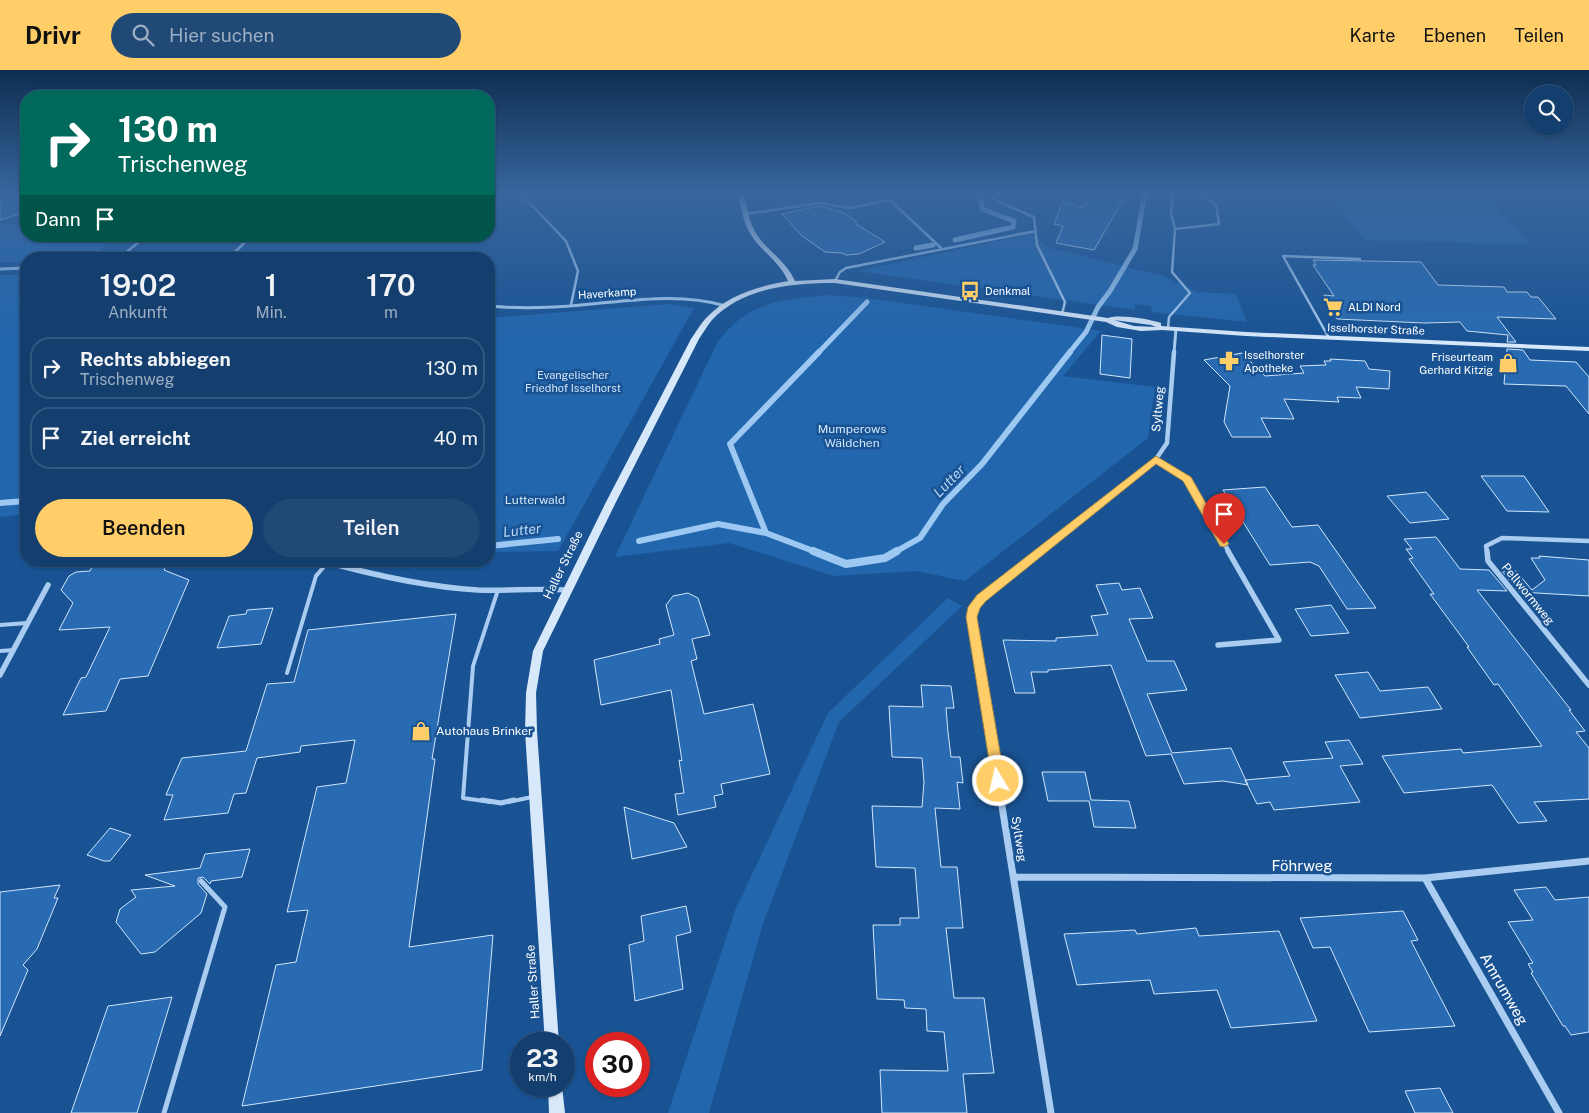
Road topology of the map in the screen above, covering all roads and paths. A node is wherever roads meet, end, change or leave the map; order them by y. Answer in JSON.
{"nodes":[{"id":1,"x":139,"y":242,"type":"edge"},
{"id":2,"x":245,"y":242,"type":"edge"},
{"id":3,"x":566,"y":242,"type":"edge"},
{"id":4,"x":760,"y":242,"type":"edge"},
{"id":5,"x":934,"y":242,"type":"edge"},
{"id":6,"x":974,"y":242,"type":"edge"},
{"id":7,"x":1037,"y":242,"type":"edge"},
{"id":8,"x":1174,"y":242,"type":"edge"},
{"id":9,"x":941,"y":248,"type":"junction"},
{"id":10,"x":127,"y":252,"type":"edge"},
{"id":11,"x":235,"y":252,"type":"edge"},
{"id":12,"x":1360,"y":259,"type":"dead end"},
{"id":13,"x":20,"y":268,"type":"edge"},
{"id":14,"x":0,"y":269,"type":"edge"},
{"id":15,"x":835,"y":281,"type":"junction"},
{"id":16,"x":792,"y":282,"type":"junction"},
{"id":17,"x":571,"y":305,"type":"junction"},
{"id":18,"x":495,"y":306,"type":"edge"},
{"id":19,"x":726,"y":306,"type":"junction"},
{"id":20,"x":1062,"y":314,"type":"junction"},
{"id":21,"x":1165,"y":328,"type":"junction"},
{"id":22,"x":1176,"y":329,"type":"junction"},
{"id":23,"x":1329,"y":338,"type":"junction"},
{"id":24,"x":1589,"y":349,"type":"edge"},
{"id":25,"x":1156,"y":459,"type":"junction"},
{"id":26,"x":1589,"y":541,"type":"edge"},
{"id":27,"x":322,"y":567,"type":"edge"},
{"id":28,"x":348,"y":567,"type":"edge"},
{"id":29,"x":48,"y":585,"type":"dead end"},
{"id":30,"x":498,"y":590,"type":"junction"},
{"id":31,"x":567,"y":590,"type":"junction"},
{"id":32,"x":28,"y":623,"type":"junction"},
{"id":33,"x":0,"y":625,"type":"edge"},
{"id":34,"x":1218,"y":645,"type":"dead end"},
{"id":35,"x":14,"y":650,"type":"junction"},
{"id":36,"x":0,"y":651,"type":"edge"},
{"id":37,"x":287,"y":673,"type":"dead end"},
{"id":38,"x":0,"y":675,"type":"edge"},
{"id":39,"x":1589,"y":685,"type":"edge"},
{"id":40,"x":536,"y":797,"type":"junction"},
{"id":41,"x":1589,"y":861,"type":"edge"},
{"id":42,"x":1014,"y":877,"type":"junction"},
{"id":43,"x":1425,"y":878,"type":"junction"},
{"id":44,"x":201,"y":881,"type":"dead end"},
{"id":45,"x":551,"y":1032,"type":"edge"},
{"id":46,"x":556,"y":1097,"type":"edge"},
{"id":47,"x":164,"y":1113,"type":"edge"},
{"id":48,"x":557,"y":1113,"type":"edge"},
{"id":49,"x":1051,"y":1113,"type":"edge"},
{"id":50,"x":1559,"y":1113,"type":"edge"}],
"edges":[{"from":1,"to":10,"type":"lane"},
{"from":2,"to":11,"type":"street"},
{"from":3,"to":17,"type":"lane"},
{"from":4,"to":16,"type":"street"},
{"from":5,"to":9,"type":"lane"},
{"from":6,"to":9,"type":"lane"},
{"from":7,"to":20,"type":"lane"},
{"from":8,"to":21,"type":"lane"},
{"from":9,"to":15,"type":"lane"},
{"from":12,"to":23,"type":"lane"},
{"from":13,"to":14,"type":"street"},
{"from":15,"to":16,"type":"street","name":"Isselhorster Straße"},
{"from":15,"to":20,"type":"street","name":"Isselhorster Straße"},
{"from":16,"to":19,"type":"street","name":"Haller Straße"},
{"from":17,"to":18,"type":"street","name":"Haverkamp"},
{"from":17,"to":19,"type":"street","name":"Haverkamp"},
{"from":19,"to":31,"type":"street","name":"Haller Straße"},
{"from":20,"to":21,"type":"street","name":"Isselhorster Straße"},
{"from":21,"to":22,"type":"street","name":"Isselhorster Straße"},
{"from":22,"to":23,"type":"street","name":"Isselhorster Straße"},
{"from":22,"to":25,"type":"street","name":"Syltweg"},
{"from":23,"to":24,"type":"street","name":"Isselhorster Straße"},
{"from":25,"to":34,"type":"street"},
{"from":25,"to":42,"type":"street","name":"Syltweg"},
{"from":26,"to":39,"type":"street","name":"Pellwormweg"},
{"from":27,"to":37,"type":"lane"},
{"from":28,"to":30,"type":"street"},
{"from":29,"to":32,"type":"street"},
{"from":30,"to":31,"type":"street"},
{"from":30,"to":40,"type":"lane"},
{"from":31,"to":40,"type":"street","name":"Haller Straße"},
{"from":32,"to":33,"type":"lane"},
{"from":32,"to":35,"type":"street"},
{"from":35,"to":36,"type":"lane"},
{"from":35,"to":38,"type":"street"},
{"from":40,"to":45,"type":"street","name":"Haller Straße"},
{"from":41,"to":43,"type":"street","name":"Föhrweg"},
{"from":42,"to":43,"type":"street","name":"Föhrweg"},
{"from":42,"to":49,"type":"street","name":"Syltweg"},
{"from":43,"to":50,"type":"street","name":"Amrumweg"},
{"from":44,"to":47,"type":"lane"},
{"from":46,"to":48,"type":"street"}]}
